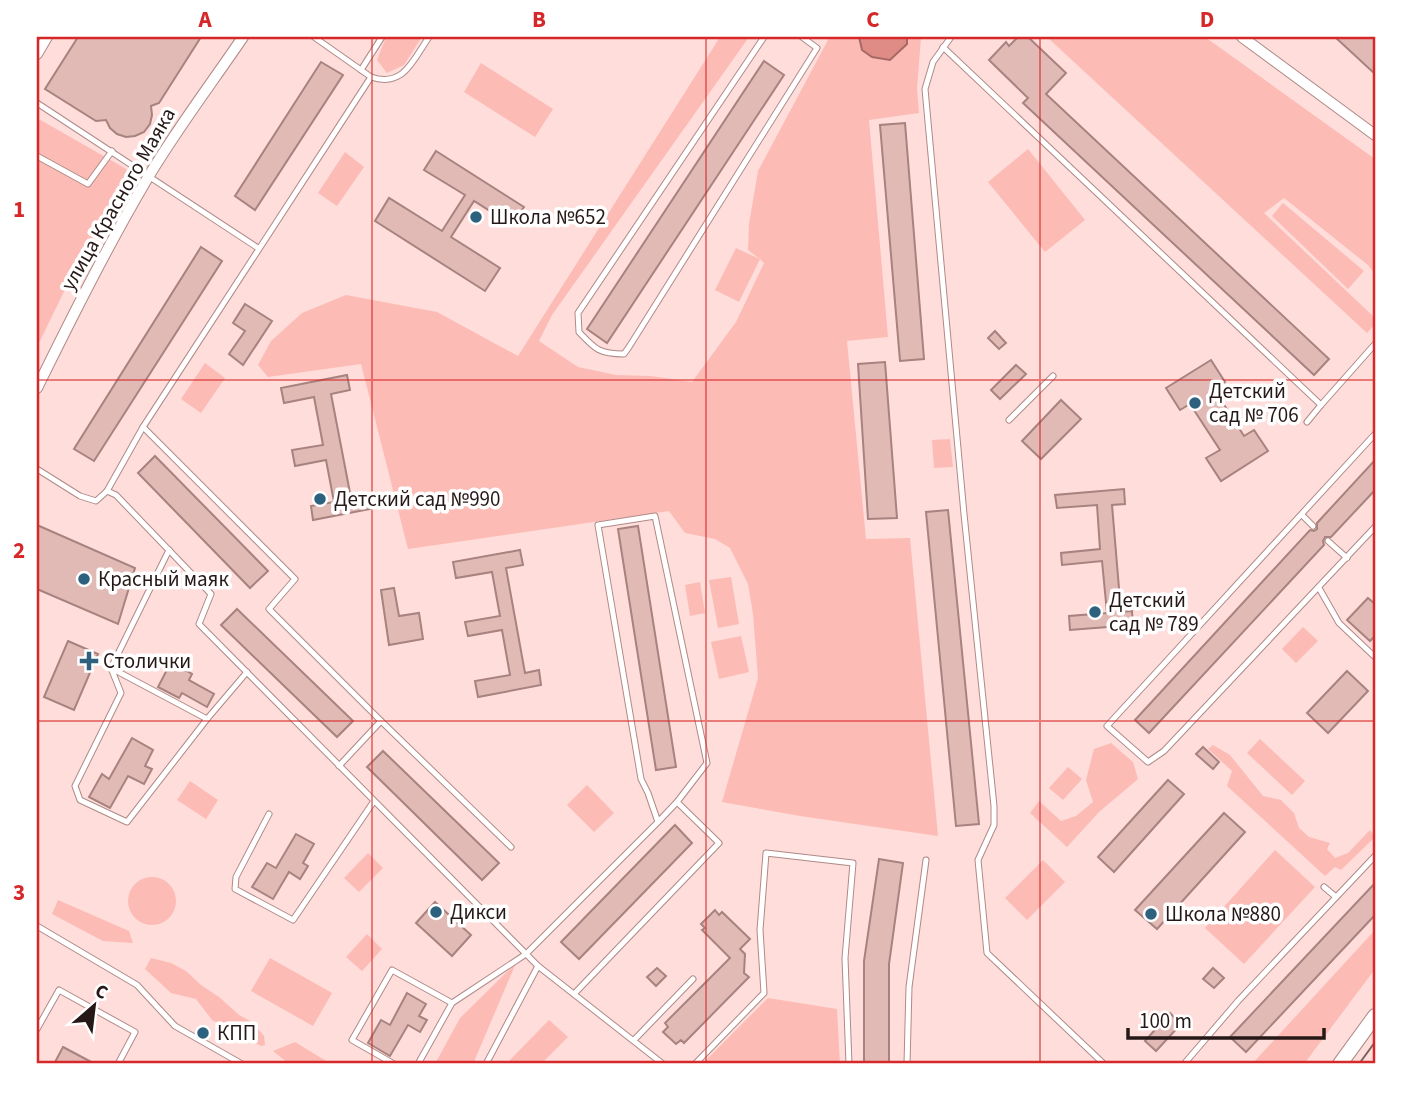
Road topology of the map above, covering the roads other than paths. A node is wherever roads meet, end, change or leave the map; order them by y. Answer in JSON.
{"nodes":[{"id":1,"x":47,"y":37,"type":"edge"},
{"id":2,"x":243,"y":37,"type":"edge"},
{"id":3,"x":314,"y":37,"type":"edge"},
{"id":4,"x":382,"y":37,"type":"edge"},
{"id":5,"x":429,"y":37,"type":"edge"},
{"id":6,"x":764,"y":37,"type":"edge"},
{"id":7,"x":802,"y":37,"type":"edge"},
{"id":8,"x":951,"y":37,"type":"edge"},
{"id":9,"x":1242,"y":37,"type":"edge"},
{"id":10,"x":943,"y":47,"type":"junction"},
{"id":11,"x":37,"y":54,"type":"edge"},
{"id":12,"x":361,"y":70,"type":"junction"},
{"id":13,"x":371,"y":76,"type":"junction"},
{"id":14,"x":37,"y":103,"type":"edge"},
{"id":15,"x":1375,"y":135,"type":"edge"},
{"id":16,"x":112,"y":151,"type":"junction"},
{"id":17,"x":37,"y":156,"type":"edge"},
{"id":18,"x":149,"y":176,"type":"junction"},
{"id":19,"x":258,"y":248,"type":"junction"},
{"id":20,"x":1375,"y":344,"type":"edge"},
{"id":21,"x":1053,"y":376,"type":"dead end"},
{"id":22,"x":37,"y":388,"type":"edge"},
{"id":23,"x":1321,"y":405,"type":"junction"},
{"id":24,"x":1010,"y":420,"type":"dead end"},
{"id":25,"x":1307,"y":422,"type":"dead end"},
{"id":26,"x":143,"y":427,"type":"junction"},
{"id":27,"x":1375,"y":434,"type":"edge"},
{"id":28,"x":37,"y":469,"type":"edge"},
{"id":29,"x":107,"y":491,"type":"junction"},
{"id":30,"x":1301,"y":515,"type":"junction"},
{"id":31,"x":1314,"y":526,"type":"dead end"},
{"id":32,"x":1375,"y":527,"type":"edge"},
{"id":33,"x":1328,"y":541,"type":"dead end"},
{"id":34,"x":169,"y":550,"type":"junction"},
{"id":35,"x":1347,"y":558,"type":"junction"},
{"id":36,"x":1319,"y":587,"type":"junction"},
{"id":37,"x":1375,"y":657,"type":"edge"},
{"id":38,"x":111,"y":668,"type":"junction"},
{"id":39,"x":247,"y":673,"type":"junction"},
{"id":40,"x":207,"y":719,"type":"junction"},
{"id":41,"x":381,"y":721,"type":"junction"},
{"id":42,"x":339,"y":765,"type":"junction"},
{"id":43,"x":374,"y":802,"type":"junction"},
{"id":44,"x":677,"y":802,"type":"junction"},
{"id":45,"x":269,"y":814,"type":"dead end"},
{"id":46,"x":658,"y":822,"type":"junction"},
{"id":47,"x":511,"y":847,"type":"dead end"},
{"id":48,"x":1375,"y":856,"type":"edge"},
{"id":49,"x":926,"y":859,"type":"dead end"},
{"id":50,"x":1324,"y":887,"type":"dead end"},
{"id":51,"x":1336,"y":897,"type":"junction"},
{"id":52,"x":37,"y":926,"type":"edge"},
{"id":53,"x":526,"y":954,"type":"junction"},
{"id":54,"x":538,"y":967,"type":"junction"},
{"id":55,"x":693,"y":979,"type":"dead end"},
{"id":56,"x":574,"y":994,"type":"junction"},
{"id":57,"x":452,"y":1003,"type":"junction"},
{"id":58,"x":1375,"y":1016,"type":"edge"},
{"id":59,"x":37,"y":1030,"type":"edge"},
{"id":60,"x":634,"y":1040,"type":"junction"},
{"id":61,"x":118,"y":1064,"type":"edge"},
{"id":62,"x":242,"y":1064,"type":"edge"},
{"id":63,"x":394,"y":1064,"type":"edge"},
{"id":64,"x":418,"y":1064,"type":"edge"},
{"id":65,"x":486,"y":1064,"type":"edge"},
{"id":66,"x":663,"y":1064,"type":"edge"},
{"id":67,"x":695,"y":1064,"type":"edge"},
{"id":68,"x":849,"y":1064,"type":"edge"},
{"id":69,"x":907,"y":1064,"type":"edge"},
{"id":70,"x":1104,"y":1064,"type":"edge"},
{"id":71,"x":1184,"y":1064,"type":"edge"},
{"id":72,"x":1340,"y":1064,"type":"edge"}],
"edges":[{"from":1,"to":11,"type":"street"},
{"from":2,"to":18,"type":"street","name":"улица Красного Маяка"},
{"from":3,"to":12,"type":"lane"},
{"from":4,"to":12,"type":"lane"},
{"from":5,"to":13,"type":"lane"},
{"from":6,"to":7,"type":"lane"},
{"from":8,"to":10,"type":"lane"},
{"from":9,"to":15,"type":"street"},
{"from":10,"to":23,"type":"lane"},
{"from":10,"to":70,"type":"lane"},
{"from":12,"to":13,"type":"lane"},
{"from":13,"to":19,"type":"lane"},
{"from":14,"to":16,"type":"lane"},
{"from":16,"to":17,"type":"lane"},
{"from":16,"to":18,"type":"lane"},
{"from":18,"to":19,"type":"lane"},
{"from":18,"to":22,"type":"street","name":"улица Красного Маяка"},
{"from":19,"to":26,"type":"lane"},
{"from":20,"to":23,"type":"lane"},
{"from":21,"to":24,"type":"lane"},
{"from":23,"to":25,"type":"lane"},
{"from":26,"to":29,"type":"lane"},
{"from":26,"to":41,"type":"lane"},
{"from":27,"to":30,"type":"lane"},
{"from":28,"to":29,"type":"lane"},
{"from":29,"to":34,"type":"lane"},
{"from":30,"to":31,"type":"lane"},
{"from":30,"to":36,"type":"lane"},
{"from":32,"to":35,"type":"lane"},
{"from":33,"to":35,"type":"lane"},
{"from":34,"to":38,"type":"lane"},
{"from":34,"to":39,"type":"lane"},
{"from":35,"to":36,"type":"lane"},
{"from":36,"to":37,"type":"lane"},
{"from":38,"to":40,"type":"lane"},
{"from":38,"to":40,"type":"lane"},
{"from":39,"to":40,"type":"lane"},
{"from":39,"to":42,"type":"lane"},
{"from":41,"to":42,"type":"lane"},
{"from":41,"to":47,"type":"lane"},
{"from":42,"to":43,"type":"lane"},
{"from":43,"to":45,"type":"lane"},
{"from":43,"to":53,"type":"lane"},
{"from":44,"to":46,"type":"lane"},
{"from":44,"to":46,"type":"lane"},
{"from":44,"to":56,"type":"lane"},
{"from":46,"to":53,"type":"lane"},
{"from":48,"to":51,"type":"lane"},
{"from":49,"to":69,"type":"lane"},
{"from":50,"to":51,"type":"lane"},
{"from":51,"to":71,"type":"lane"},
{"from":52,"to":62,"type":"lane"},
{"from":53,"to":54,"type":"lane"},
{"from":53,"to":57,"type":"lane"},
{"from":54,"to":56,"type":"lane"},
{"from":54,"to":65,"type":"lane"},
{"from":55,"to":60,"type":"lane"},
{"from":56,"to":60,"type":"lane"},
{"from":57,"to":63,"type":"lane"},
{"from":57,"to":64,"type":"lane"},
{"from":58,"to":72,"type":"main road"},
{"from":59,"to":61,"type":"lane"},
{"from":60,"to":66,"type":"lane"},
{"from":67,"to":68,"type":"lane"}]}
